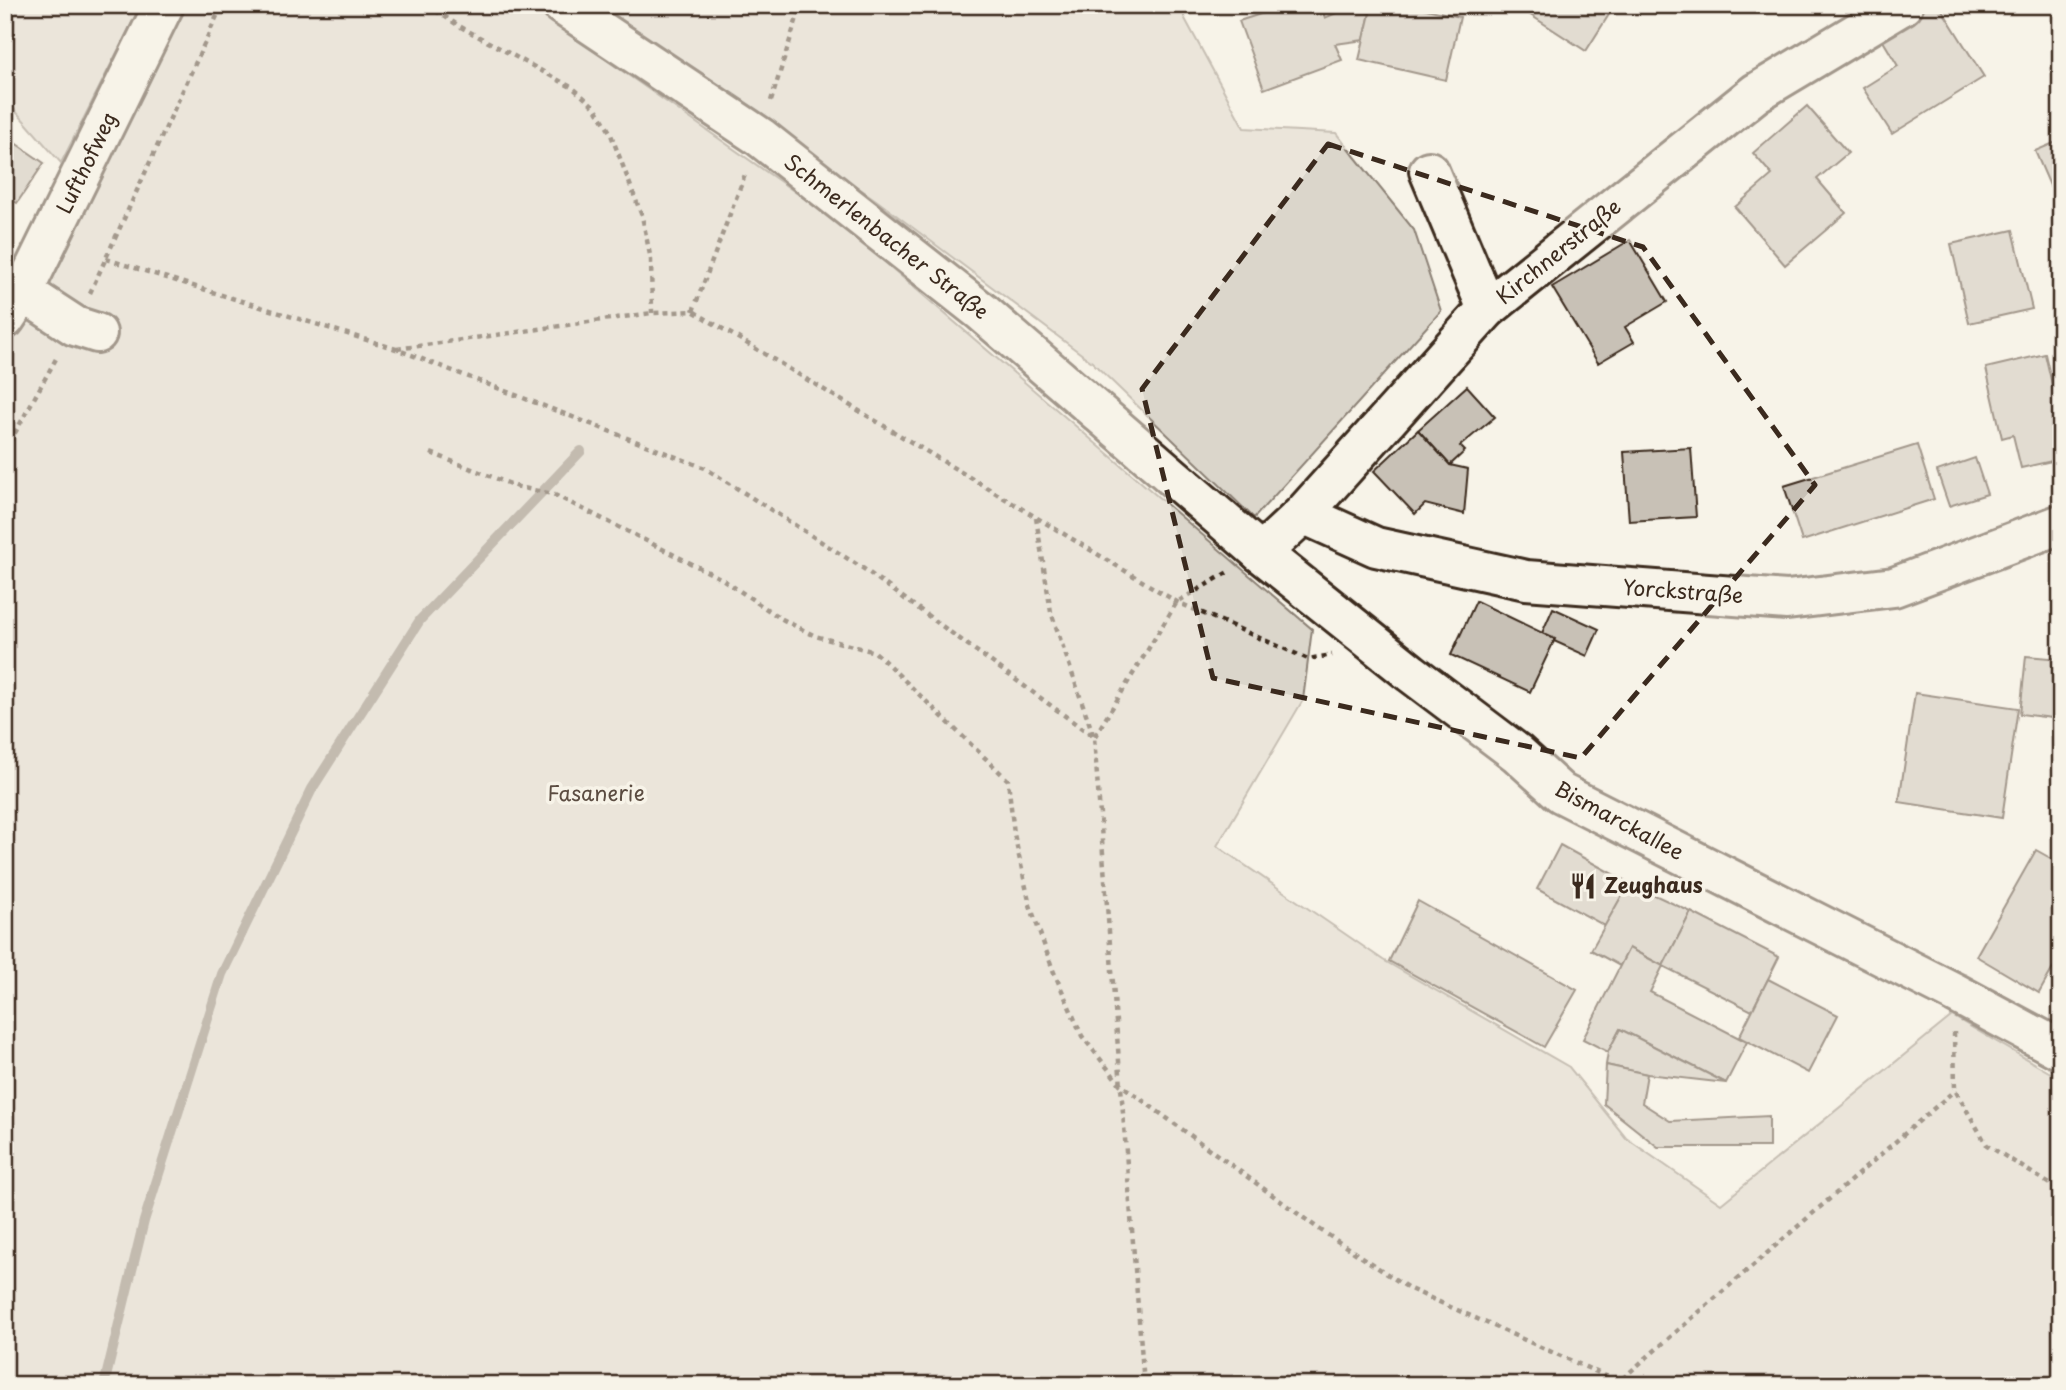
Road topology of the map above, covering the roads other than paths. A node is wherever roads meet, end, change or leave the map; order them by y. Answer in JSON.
{"nodes":[{"id":1,"x":164,"y":5,"type":"edge"},
{"id":2,"x":562,"y":5,"type":"edge"},
{"id":3,"x":1903,"y":5,"type":"edge"},
{"id":4,"x":1430,"y":172,"type":"dead end"},
{"id":5,"x":14,"y":305,"type":"edge"},
{"id":6,"x":1487,"y":309,"type":"junction"},
{"id":7,"x":97,"y":333,"type":"dead end"},
{"id":8,"x":1193,"y":492,"type":"joint"},
{"id":9,"x":1303,"y":514,"type":"junction"},
{"id":10,"x":2061,"y":524,"type":"edge"},
{"id":11,"x":1261,"y":553,"type":"junction"},
{"id":12,"x":2061,"y":1050,"type":"edge"}],
"edges":[{"from":1,"to":5,"type":"street","name":"Lufthofweg"},
{"from":2,"to":8,"type":"street","name":"Schmerlenbacher Straße"},
{"from":3,"to":6,"type":"street","name":"Kirchnerstraße"},
{"from":4,"to":6,"type":"street"},
{"from":5,"to":7,"type":"street"},
{"from":6,"to":9,"type":"street","name":"Kirchnerstraße"},
{"from":8,"to":11,"type":"street","name":"Bismarckallee"},
{"from":9,"to":10,"type":"street","name":"Yorckstraße"},
{"from":9,"to":11,"type":"street","name":"Kirchnerstraße"},
{"from":11,"to":12,"type":"street","name":"Bismarckallee"}]}
